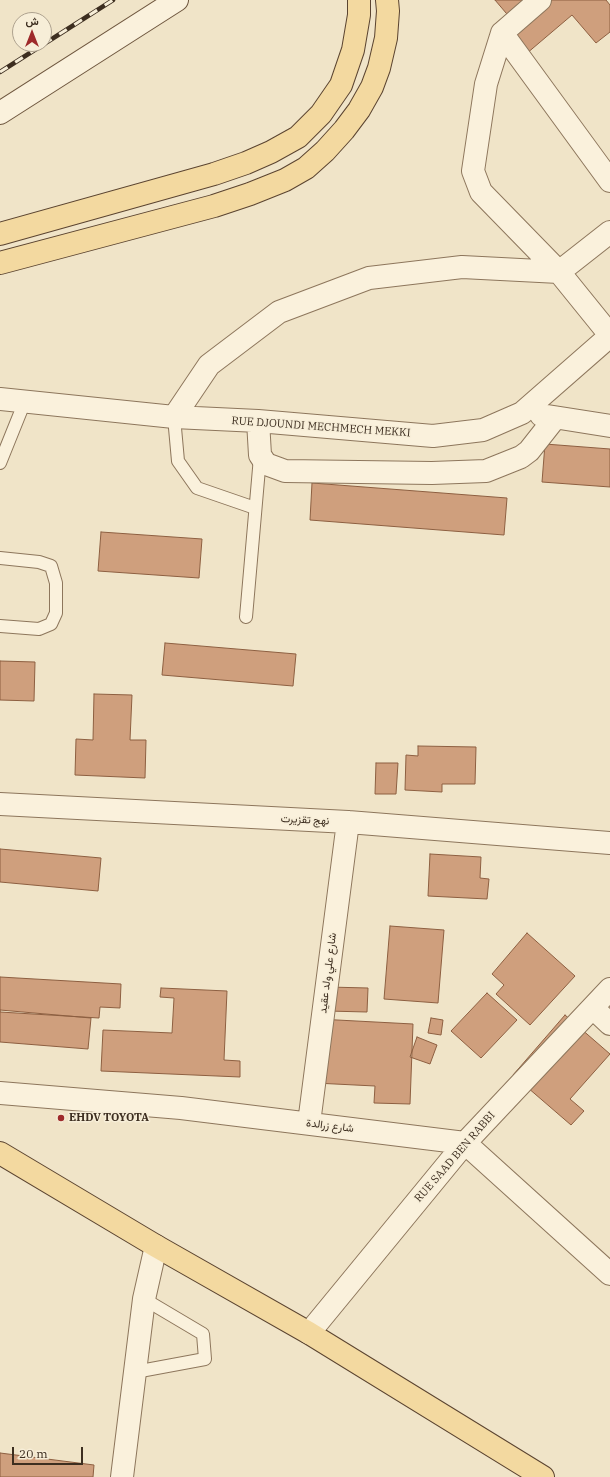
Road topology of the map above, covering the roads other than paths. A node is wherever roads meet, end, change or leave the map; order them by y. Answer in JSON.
{"nodes":[{"id":1,"x":178,"y":0,"type":"edge"},
{"id":2,"x":359,"y":0,"type":"edge"},
{"id":3,"x":387,"y":0,"type":"edge"},
{"id":4,"x":540,"y":0,"type":"edge"},
{"id":5,"x":502,"y":33,"type":"junction"},
{"id":6,"x":0,"y":113,"type":"edge"},
{"id":7,"x":610,"y":181,"type":"edge"},
{"id":8,"x":610,"y":232,"type":"edge"},
{"id":9,"x":0,"y":234,"type":"edge"},
{"id":10,"x":0,"y":263,"type":"edge"},
{"id":11,"x":559,"y":272,"type":"junction"},
{"id":12,"x":610,"y":335,"type":"edge"},
{"id":13,"x":0,"y":399,"type":"edge"},
{"id":14,"x":25,"y":401,"type":"junction"},
{"id":15,"x":522,"y":412,"type":"junction"},
{"id":16,"x":174,"y":417,"type":"junction"},
{"id":17,"x":555,"y":418,"type":"junction"},
{"id":18,"x":258,"y":421,"type":"junction"},
{"id":19,"x":610,"y":426,"type":"edge"},
{"id":20,"x":260,"y":455,"type":"junction"},
{"id":21,"x":0,"y":463,"type":"edge"},
{"id":22,"x":255,"y":508,"type":"junction"},
{"id":23,"x":0,"y":558,"type":"edge"},
{"id":24,"x":246,"y":617,"type":"dead end"},
{"id":25,"x":0,"y":626,"type":"edge"},
{"id":26,"x":0,"y":804,"type":"edge"},
{"id":27,"x":348,"y":822,"type":"junction"},
{"id":28,"x":610,"y":843,"type":"edge"},
{"id":29,"x":610,"y":989,"type":"edge"},
{"id":30,"x":593,"y":1008,"type":"junction"},
{"id":31,"x":610,"y":1024,"type":"edge"},
{"id":32,"x":0,"y":1093,"type":"edge"},
{"id":33,"x":309,"y":1123,"type":"junction"},
{"id":34,"x":465,"y":1142,"type":"junction"},
{"id":35,"x":0,"y":1153,"type":"edge"},
{"id":36,"x":156,"y":1246,"type":"junction"},
{"id":37,"x":610,"y":1274,"type":"edge"},
{"id":38,"x":144,"y":1299,"type":"junction"},
{"id":39,"x":309,"y":1333,"type":"junction"},
{"id":40,"x":135,"y":1372,"type":"junction"},
{"id":41,"x":122,"y":1477,"type":"edge"},
{"id":42,"x":544,"y":1477,"type":"edge"}],
"edges":[{"from":1,"to":6,"type":"street"},
{"from":2,"to":9,"type":"main road"},
{"from":3,"to":10,"type":"main road"},
{"from":4,"to":5,"type":"street"},
{"from":5,"to":7,"type":"street"},
{"from":5,"to":11,"type":"street"},
{"from":8,"to":11,"type":"street"},
{"from":11,"to":12,"type":"street"},
{"from":11,"to":16,"type":"street"},
{"from":12,"to":15,"type":"street","name":"RUE DJOUNDI MECHMECH MEKKI"},
{"from":13,"to":14,"type":"street","name":"RUE DJOUNDI MECHMECH MEKKI"},
{"from":14,"to":16,"type":"street","name":"RUE DJOUNDI MECHMECH MEKKI"},
{"from":14,"to":21,"type":"lane"},
{"from":15,"to":17,"type":"street"},
{"from":15,"to":18,"type":"street","name":"RUE DJOUNDI MECHMECH MEKKI"},
{"from":16,"to":18,"type":"street","name":"RUE DJOUNDI MECHMECH MEKKI"},
{"from":16,"to":22,"type":"lane"},
{"from":17,"to":19,"type":"street"},
{"from":17,"to":20,"type":"street"},
{"from":18,"to":20,"type":"street"},
{"from":20,"to":22,"type":"lane"},
{"from":22,"to":24,"type":"lane"},
{"from":23,"to":25,"type":"lane"},
{"from":26,"to":27,"type":"street","name":"نهج تقزيرت"},
{"from":27,"to":28,"type":"street","name":"نهج تقزيرت"},
{"from":27,"to":33,"type":"street","name":"شارع علي ولد عقيد"},
{"from":29,"to":30,"type":"street","name":"RUE SAAD BEN RABBI"},
{"from":30,"to":31,"type":"street"},
{"from":30,"to":34,"type":"street","name":"RUE SAAD BEN RABBI"},
{"from":32,"to":33,"type":"street","name":"شارع زرالدة"},
{"from":33,"to":34,"type":"street","name":"شارع زرالدة"},
{"from":34,"to":37,"type":"street"},
{"from":34,"to":39,"type":"street","name":"RUE SAAD BEN RABBI"},
{"from":35,"to":36,"type":"main road"},
{"from":36,"to":38,"type":"street"},
{"from":36,"to":39,"type":"main road"},
{"from":38,"to":40,"type":"street"},
{"from":38,"to":40,"type":"lane"},
{"from":39,"to":42,"type":"main road"},
{"from":40,"to":41,"type":"street"}]}
